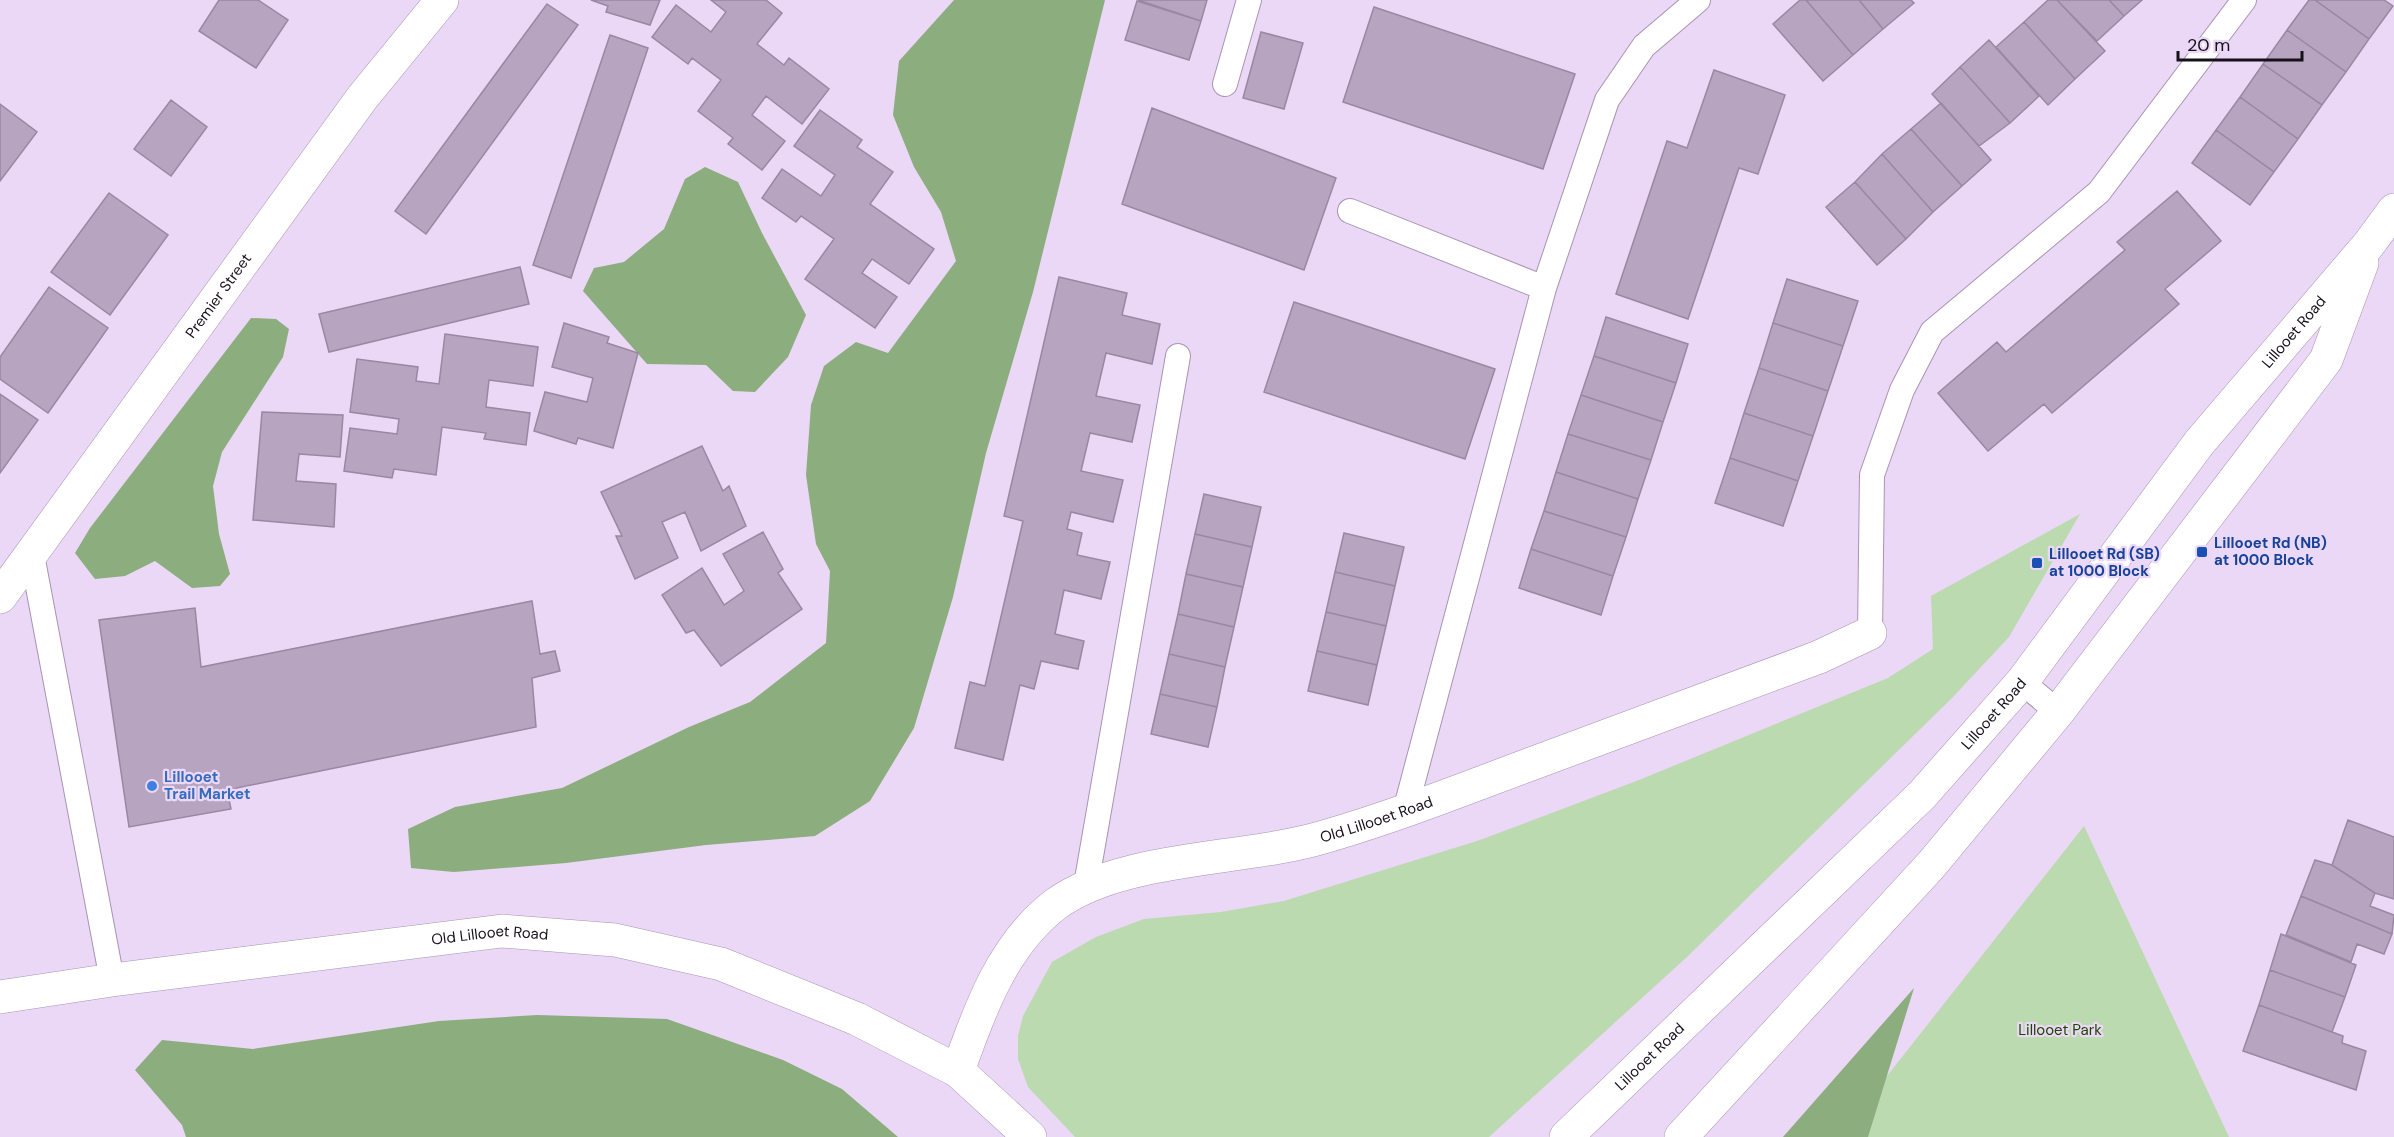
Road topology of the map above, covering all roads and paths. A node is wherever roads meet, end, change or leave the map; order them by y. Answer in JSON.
{"nodes":[{"id":1,"x":442,"y":0,"type":"edge"},
{"id":2,"x":1249,"y":0,"type":"edge"},
{"id":3,"x":1698,"y":0,"type":"edge"},
{"id":4,"x":2244,"y":0,"type":"edge"},
{"id":5,"x":1225,"y":84,"type":"dead end"},
{"id":6,"x":2394,"y":210,"type":"edge"},
{"id":7,"x":1350,"y":211,"type":"dead end"},
{"id":8,"x":2369,"y":244,"type":"junction"},
{"id":9,"x":1544,"y":288,"type":"junction"},
{"id":10,"x":1178,"y":356,"type":"dead end"},
{"id":11,"x":32,"y":555,"type":"junction"},
{"id":12,"x":0,"y":597,"type":"edge"},
{"id":13,"x":1869,"y":633,"type":"joint"},
{"id":14,"x":2022,"y":682,"type":"junction"},
{"id":15,"x":2058,"y":712,"type":"junction"},
{"id":16,"x":1405,"y":811,"type":"junction"},
{"id":17,"x":1086,"y":885,"type":"junction"},
{"id":18,"x":112,"y":980,"type":"junction"},
{"id":19,"x":0,"y":997,"type":"edge"},
{"id":20,"x":958,"y":1071,"type":"junction"},
{"id":21,"x":1029,"y":1137,"type":"edge"},
{"id":22,"x":1566,"y":1137,"type":"edge"},
{"id":23,"x":1681,"y":1137,"type":"edge"}],
"edges":[{"from":1,"to":11,"type":"street","name":"Premier Street"},
{"from":2,"to":5,"type":"lane"},
{"from":3,"to":9,"type":"lane"},
{"from":4,"to":13,"type":"lane"},
{"from":6,"to":8,"type":"street","name":"Lillooet Road"},
{"from":7,"to":9,"type":"lane"},
{"from":8,"to":14,"type":"street","name":"Lillooet Road"},
{"from":8,"to":15,"type":"street","name":"Lillooet Road"},
{"from":9,"to":16,"type":"lane"},
{"from":10,"to":17,"type":"lane"},
{"from":11,"to":12,"type":"street","name":"Premier Street"},
{"from":11,"to":18,"type":"lane"},
{"from":13,"to":16,"type":"street","name":"Old Lillooet Road"},
{"from":14,"to":15,"type":"lane"},
{"from":14,"to":22,"type":"street","name":"Lillooet Road"},
{"from":15,"to":23,"type":"street","name":"Lillooet Road"},
{"from":16,"to":17,"type":"street","name":"Old Lillooet Road"},
{"from":17,"to":20,"type":"street","name":"Old Lillooet Road"},
{"from":18,"to":19,"type":"street","name":"Old Lillooet Road"},
{"from":18,"to":20,"type":"street","name":"Old Lillooet Road"},
{"from":20,"to":21,"type":"street","name":"Old Lillooet Road"}]}
